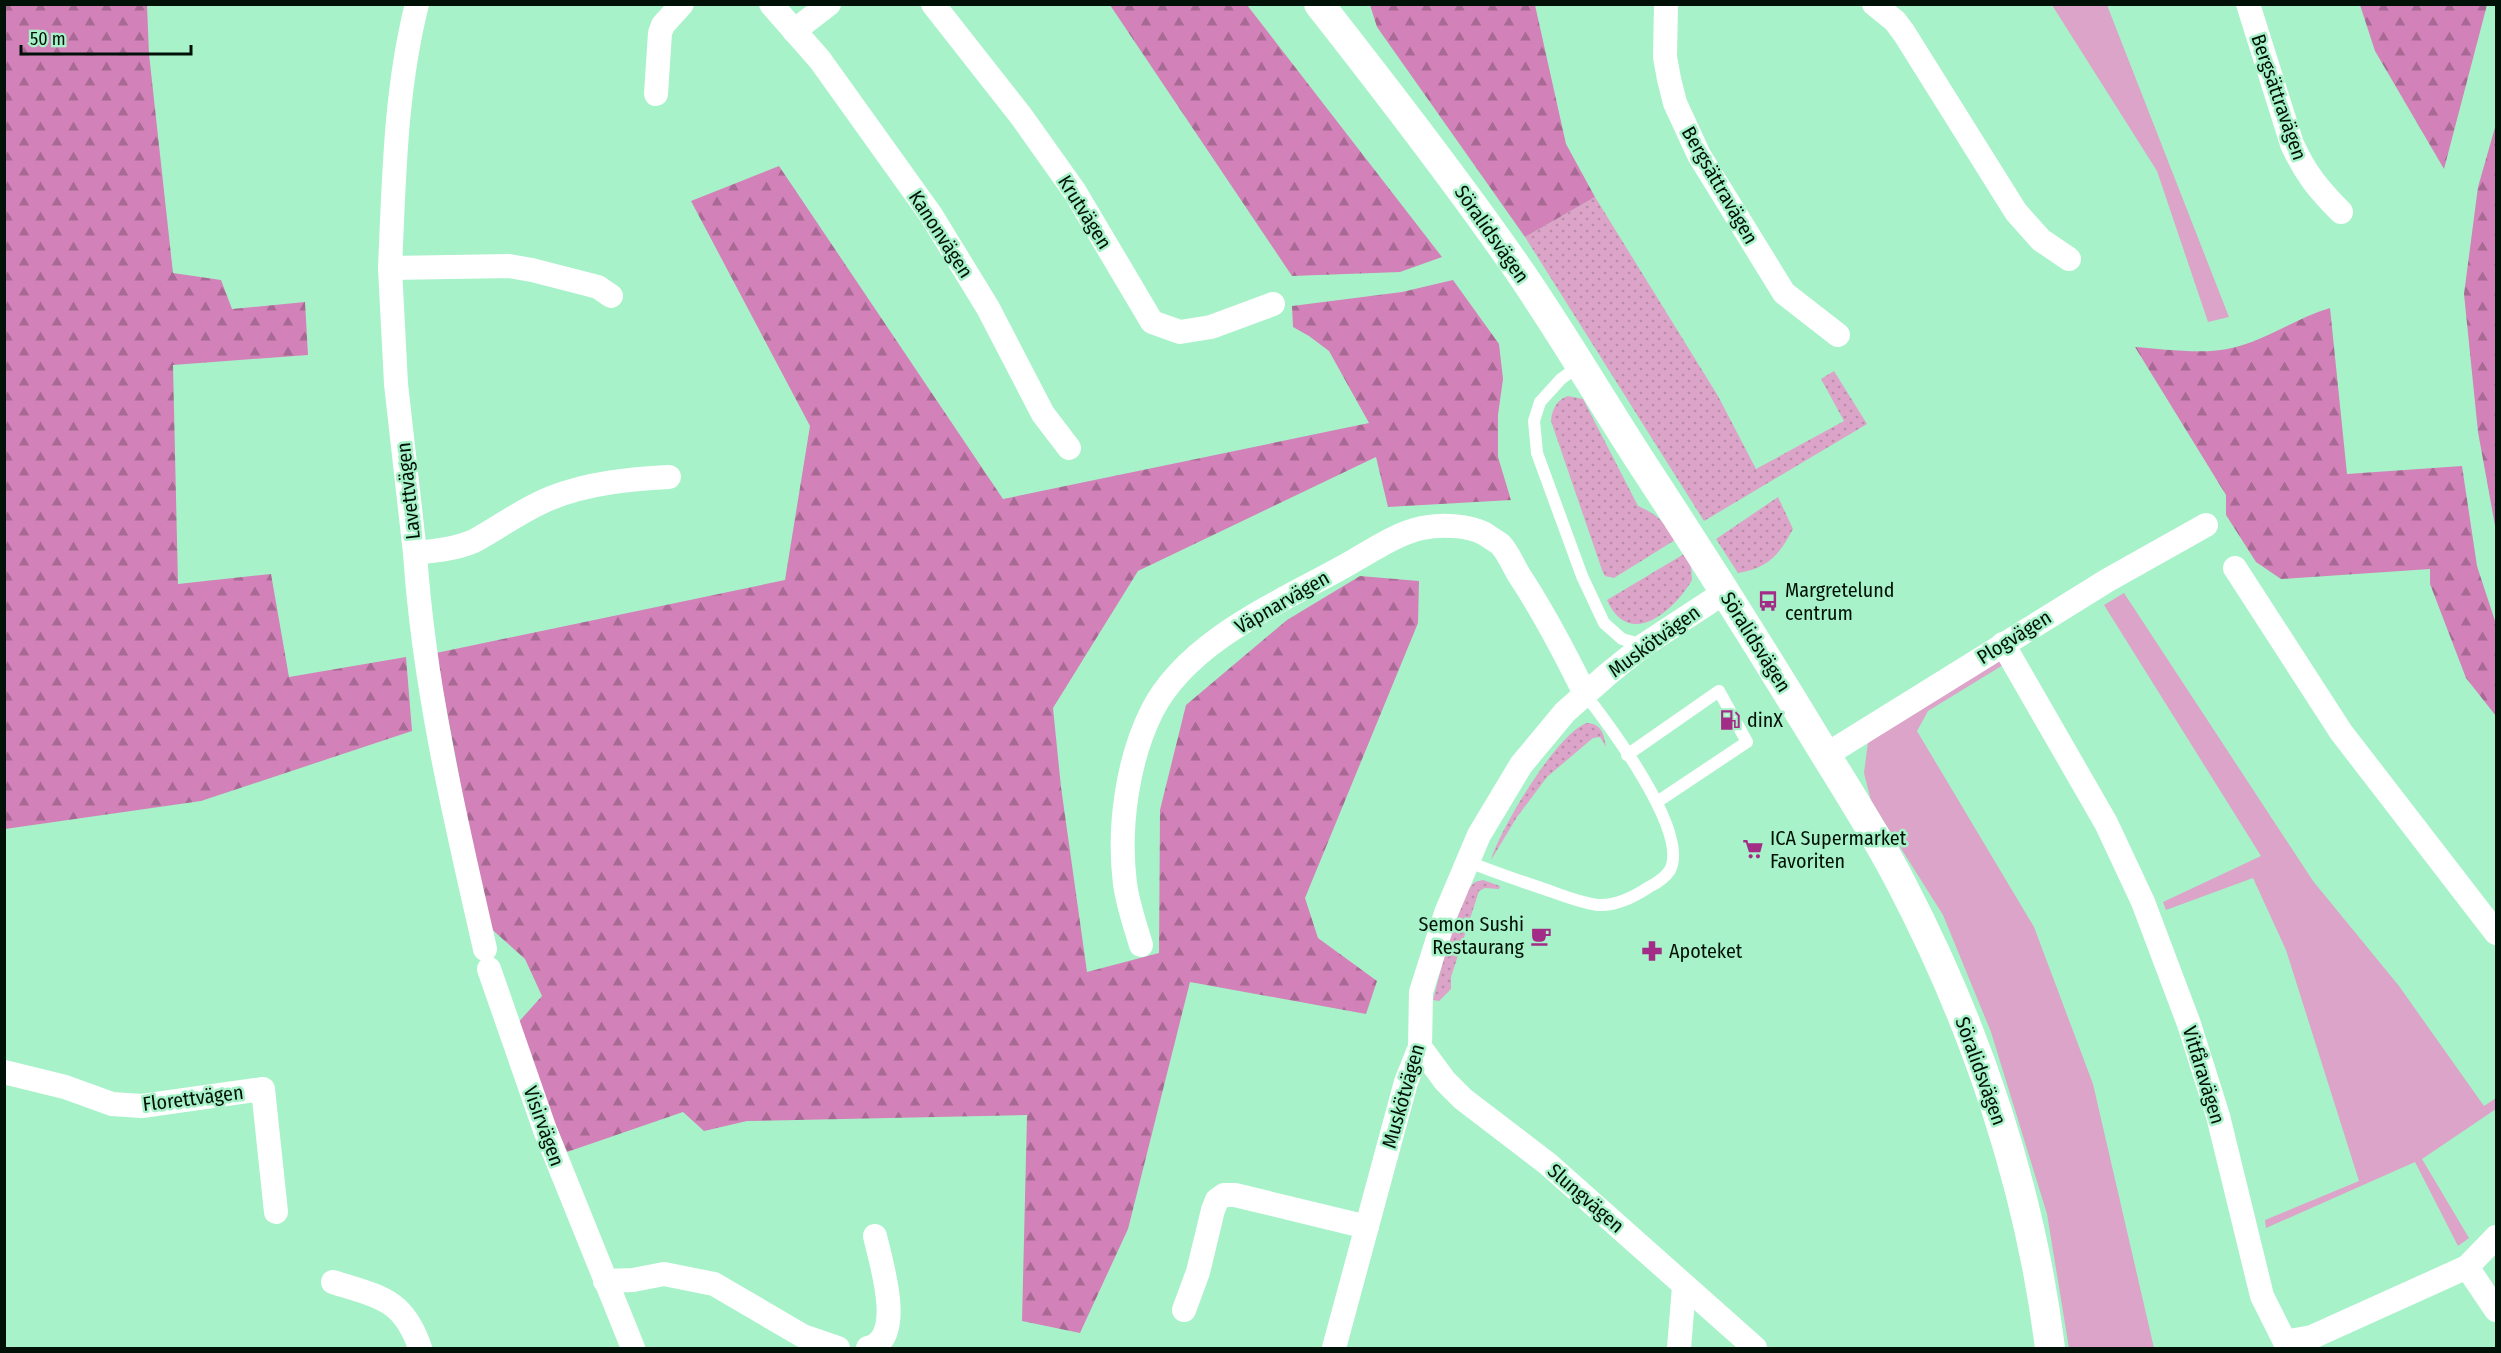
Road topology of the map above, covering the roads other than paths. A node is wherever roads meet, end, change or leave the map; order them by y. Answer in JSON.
{"nodes":[{"id":1,"x":417,"y":4,"type":"edge"},
{"id":2,"x":682,"y":4,"type":"edge"},
{"id":3,"x":771,"y":4,"type":"edge"},
{"id":4,"x":829,"y":4,"type":"edge"},
{"id":5,"x":933,"y":4,"type":"edge"},
{"id":6,"x":1319,"y":4,"type":"edge"},
{"id":7,"x":1666,"y":4,"type":"edge"},
{"id":8,"x":1874,"y":4,"type":"edge"},
{"id":9,"x":2248,"y":4,"type":"edge"},
{"id":10,"x":794,"y":31,"type":"junction"},
{"id":11,"x":656,"y":94,"type":"dead end"},
{"id":12,"x":2341,"y":212,"type":"dead end"},
{"id":13,"x":2068,"y":259,"type":"dead end"},
{"id":14,"x":390,"y":268,"type":"junction"},
{"id":15,"x":611,"y":296,"type":"dead end"},
{"id":16,"x":1274,"y":304,"type":"dead end"},
{"id":17,"x":1838,"y":335,"type":"dead end"},
{"id":18,"x":1581,"y":365,"type":"junction"},
{"id":19,"x":1069,"y":448,"type":"dead end"},
{"id":20,"x":669,"y":477,"type":"dead end"},
{"id":21,"x":2206,"y":525,"type":"dead end"},
{"id":22,"x":415,"y":553,"type":"junction"},
{"id":23,"x":2235,"y":568,"type":"dead end"},
{"id":24,"x":1725,"y":592,"type":"junction"},
{"id":25,"x":2003,"y":644,"type":"junction"},
{"id":26,"x":1644,"y":645,"type":"junction"},
{"id":27,"x":1585,"y":694,"type":"junction"},
{"id":28,"x":1627,"y":755,"type":"junction"},
{"id":29,"x":1826,"y":755,"type":"junction"},
{"id":30,"x":1657,"y":802,"type":"junction"},
{"id":31,"x":1469,"y":862,"type":"junction"},
{"id":32,"x":2496,"y":933,"type":"edge"},
{"id":33,"x":1141,"y":945,"type":"dead end"},
{"id":34,"x":1420,"y":1047,"type":"junction"},
{"id":35,"x":4,"y":1071,"type":"edge"},
{"id":36,"x":276,"y":1212,"type":"dead end"},
{"id":37,"x":1367,"y":1227,"type":"junction"},
{"id":38,"x":875,"y":1236,"type":"dead end"},
{"id":39,"x":2496,"y":1238,"type":"edge"},
{"id":40,"x":2467,"y":1267,"type":"junction"},
{"id":41,"x":605,"y":1281,"type":"junction"},
{"id":42,"x":333,"y":1282,"type":"dead end"},
{"id":43,"x":1684,"y":1287,"type":"junction"},
{"id":44,"x":1184,"y":1310,"type":"dead end"},
{"id":45,"x":2496,"y":1310,"type":"edge"},
{"id":46,"x":2282,"y":1345,"type":"edge"},
{"id":47,"x":420,"y":1348,"type":"edge"},
{"id":48,"x":633,"y":1348,"type":"edge"},
{"id":49,"x":838,"y":1348,"type":"edge"},
{"id":50,"x":868,"y":1348,"type":"edge"},
{"id":51,"x":1334,"y":1348,"type":"edge"},
{"id":52,"x":1679,"y":1348,"type":"edge"},
{"id":53,"x":1755,"y":1348,"type":"edge"},
{"id":54,"x":2050,"y":1348,"type":"edge"}],
"edges":[{"from":1,"to":14,"type":"street","name":"Lavettvägen"},
{"from":2,"to":11,"type":"street"},
{"from":3,"to":10,"type":"street","name":"Kanonvägen"},
{"from":4,"to":10,"type":"street"},
{"from":5,"to":16,"type":"street","name":"Krutvägen"},
{"from":6,"to":18,"type":"street","name":"Söralidsvägen"},
{"from":7,"to":17,"type":"street","name":"Bergsättravägen"},
{"from":8,"to":13,"type":"street"},
{"from":9,"to":12,"type":"street","name":"Bergsättravägen"},
{"from":10,"to":19,"type":"street","name":"Kanonvägen"},
{"from":14,"to":15,"type":"street"},
{"from":14,"to":22,"type":"street","name":"Lavettvägen"},
{"from":18,"to":24,"type":"street","name":"Söralidsvägen"},
{"from":18,"to":26,"type":"lane"},
{"from":20,"to":22,"type":"street","name":"Lavettvägen"},
{"from":21,"to":25,"type":"street","name":"Plogvägen"},
{"from":22,"to":41,"type":"street","name":"Visirvägen"},
{"from":23,"to":32,"type":"street"},
{"from":24,"to":26,"type":"street","name":"Muskötvägen"},
{"from":24,"to":29,"type":"street","name":"Söralidsvägen"},
{"from":25,"to":29,"type":"street","name":"Plogvägen"},
{"from":25,"to":46,"type":"street","name":"Vitfåravägen"},
{"from":26,"to":27,"type":"street","name":"Muskötvägen"},
{"from":27,"to":28,"type":"lane"},
{"from":27,"to":31,"type":"street","name":"Muskötvägen"},
{"from":27,"to":33,"type":"street","name":"Väpnarvägen"},
{"from":28,"to":30,"type":"lane"},
{"from":28,"to":30,"type":"lane"},
{"from":29,"to":54,"type":"street","name":"Söralidsvägen"},
{"from":30,"to":31,"type":"lane"},
{"from":31,"to":34,"type":"street","name":"Muskötvägen"},
{"from":34,"to":37,"type":"street","name":"Muskötvägen"},
{"from":34,"to":43,"type":"street","name":"Slungvägen"},
{"from":35,"to":36,"type":"street","name":"Florettvägen"},
{"from":37,"to":44,"type":"street"},
{"from":37,"to":51,"type":"street","name":"Muskötvägen"},
{"from":38,"to":50,"type":"street"},
{"from":39,"to":40,"type":"street","name":"Vitfåravägen"},
{"from":40,"to":45,"type":"street"},
{"from":40,"to":46,"type":"street","name":"Vitfåravägen"},
{"from":41,"to":48,"type":"street","name":"Visirvägen"},
{"from":41,"to":49,"type":"street"},
{"from":42,"to":47,"type":"street"},
{"from":43,"to":52,"type":"street"},
{"from":43,"to":53,"type":"street","name":"Slungvägen"}]}
